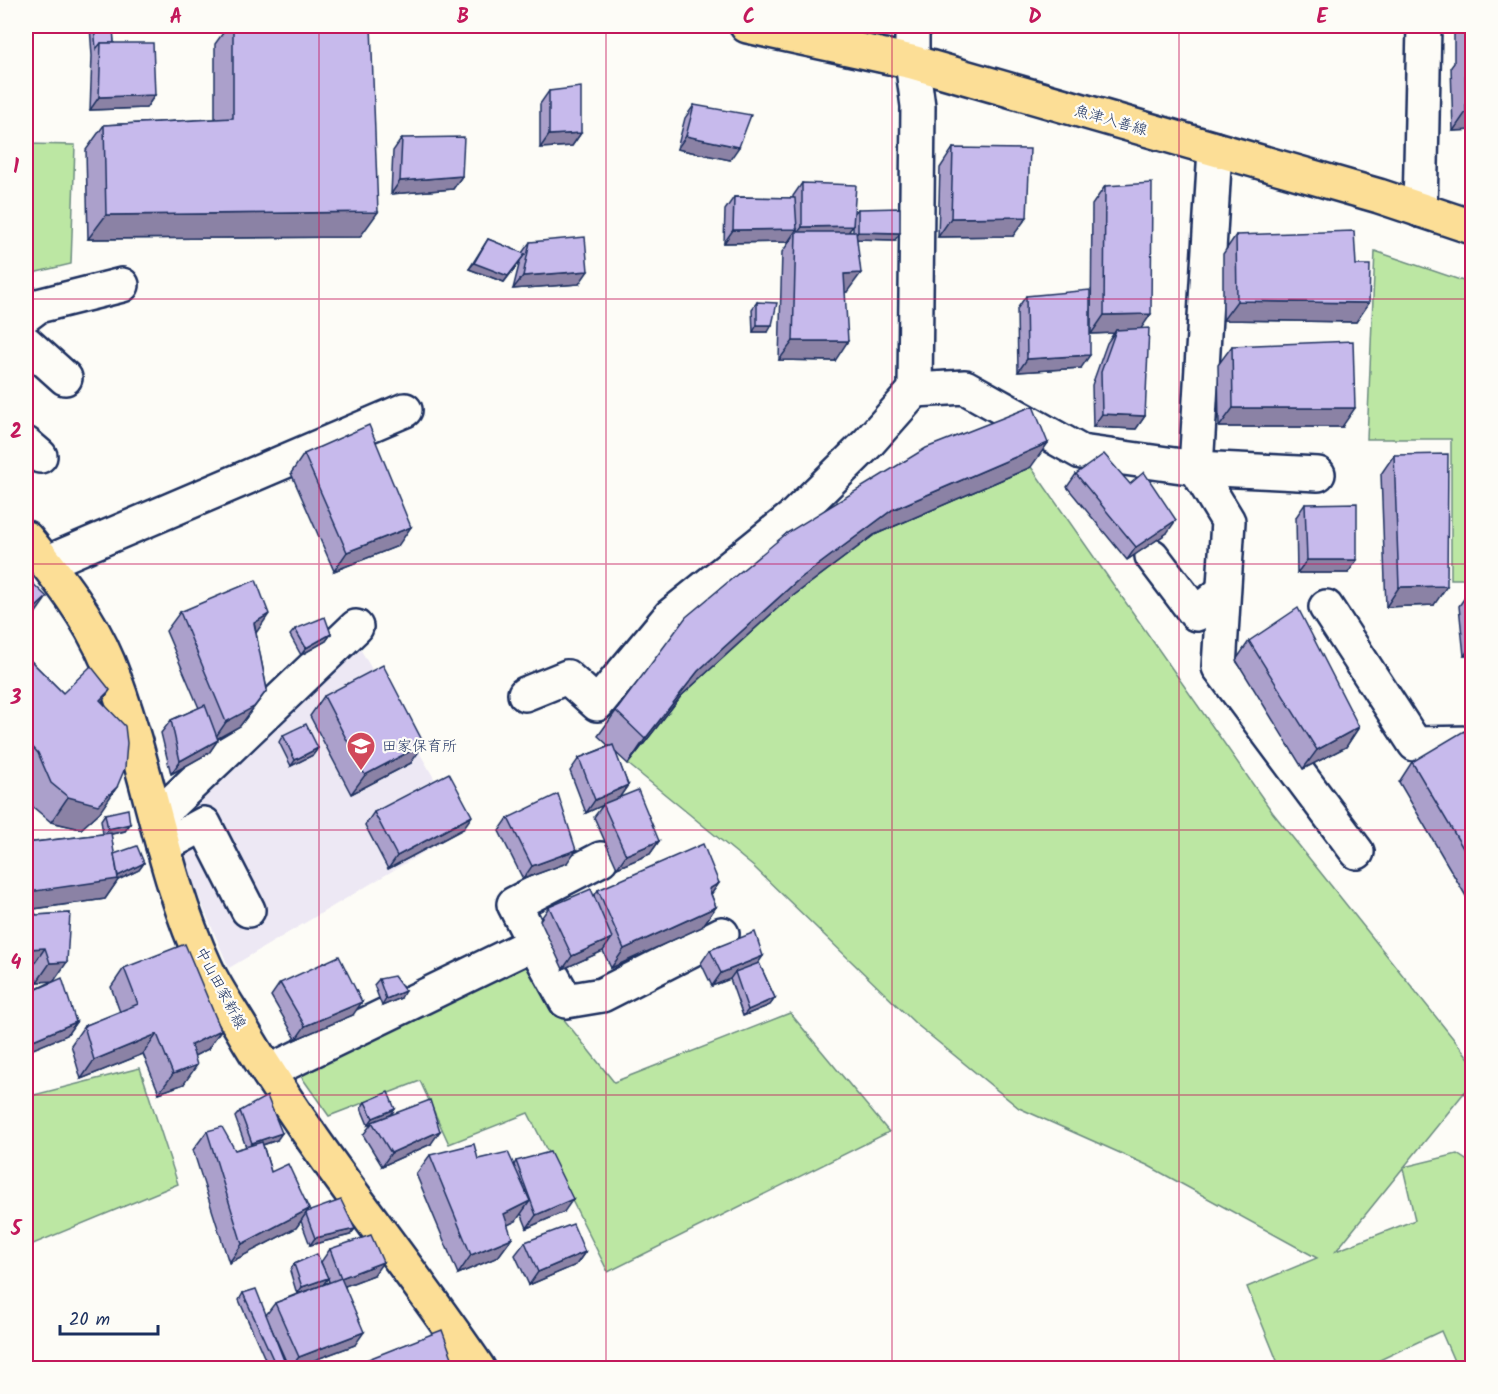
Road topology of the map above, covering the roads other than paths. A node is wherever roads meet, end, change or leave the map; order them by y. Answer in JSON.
{"nodes":[{"id":1,"x":747,"y":26,"type":"edge"},
{"id":2,"x":912,"y":26,"type":"edge"},
{"id":3,"x":1424,"y":26,"type":"edge"},
{"id":4,"x":912,"y":62,"type":"junction"},
{"id":5,"x":1215,"y":149,"type":"junction"},
{"id":6,"x":1420,"y":210,"type":"junction"},
{"id":7,"x":1473,"y":227,"type":"edge"},
{"id":8,"x":122,"y":285,"type":"dead end"},
{"id":9,"x":26,"y":315,"type":"edge"},
{"id":10,"x":26,"y":343,"type":"edge"},
{"id":11,"x":65,"y":378,"type":"dead end"},
{"id":12,"x":915,"y":390,"type":"junction"},
{"id":13,"x":405,"y":410,"type":"dead end"},
{"id":14,"x":1196,"y":468,"type":"junction"},
{"id":15,"x":1318,"y":474,"type":"dead end"},
{"id":16,"x":36,"y":550,"type":"edge"},
{"id":17,"x":1152,"y":556,"type":"dead end"},
{"id":18,"x":1224,"y":591,"type":"junction"},
{"id":19,"x":1326,"y":607,"type":"dead end"},
{"id":20,"x":356,"y":627,"type":"dead end"},
{"id":21,"x":525,"y":693,"type":"dead end"},
{"id":22,"x":1473,"y":743,"type":"edge"},
{"id":23,"x":159,"y":832,"type":"junction"},
{"id":24,"x":1357,"y":852,"type":"dead end"},
{"id":25,"x":601,"y":859,"type":"dead end"},
{"id":26,"x":248,"y":910,"type":"dead end"},
{"id":27,"x":722,"y":934,"type":"dead end"},
{"id":28,"x":534,"y":943,"type":"junction"},
{"id":29,"x":268,"y":1072,"type":"junction"},
{"id":30,"x":478,"y":1368,"type":"edge"}],
"edges":[{"from":1,"to":4,"type":"main road","name":"魚津入善線"},
{"from":2,"to":4,"type":"street"},
{"from":3,"to":6,"type":"street"},
{"from":4,"to":5,"type":"main road","name":"魚津入善線"},
{"from":4,"to":12,"type":"street"},
{"from":5,"to":6,"type":"main road","name":"魚津入善線"},
{"from":5,"to":14,"type":"street"},
{"from":6,"to":7,"type":"main road","name":"魚津入善線"},
{"from":8,"to":9,"type":"street"},
{"from":10,"to":11,"type":"street"},
{"from":12,"to":14,"type":"street"},
{"from":12,"to":21,"type":"street"},
{"from":13,"to":16,"type":"street"},
{"from":14,"to":15,"type":"street"},
{"from":14,"to":18,"type":"street"},
{"from":16,"to":23,"type":"main road","name":"中山田家新線"},
{"from":17,"to":18,"type":"street"},
{"from":18,"to":24,"type":"street"},
{"from":19,"to":22,"type":"street"},
{"from":20,"to":23,"type":"street"},
{"from":23,"to":26,"type":"street"},
{"from":23,"to":29,"type":"main road","name":"中山田家新線"},
{"from":25,"to":28,"type":"street"},
{"from":27,"to":28,"type":"street"},
{"from":28,"to":29,"type":"street"},
{"from":29,"to":30,"type":"main road","name":"中山田家新線"}]}
